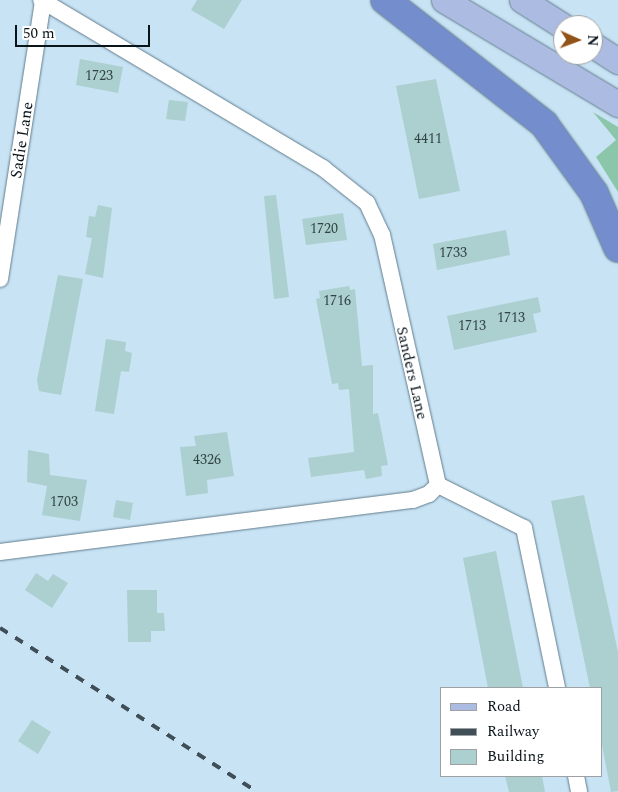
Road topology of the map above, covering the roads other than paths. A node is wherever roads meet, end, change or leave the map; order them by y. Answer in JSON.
{"nodes":[{"id":1,"x":385,"y":0,"type":"edge"},
{"id":2,"x":444,"y":0,"type":"edge"},
{"id":3,"x":522,"y":0,"type":"edge"},
{"id":4,"x":42,"y":1,"type":"edge"},
{"id":5,"x":553,"y":20,"type":"edge"},
{"id":6,"x":603,"y":51,"type":"edge"},
{"id":7,"x":618,"y":61,"type":"edge"},
{"id":8,"x":618,"y":104,"type":"edge"},
{"id":9,"x":618,"y":248,"type":"edge"},
{"id":10,"x":0,"y":279,"type":"edge"},
{"id":11,"x":438,"y":485,"type":"junction"},
{"id":12,"x":0,"y":552,"type":"edge"},
{"id":13,"x":557,"y":687,"type":"edge"},
{"id":14,"x":576,"y":777,"type":"edge"},
{"id":15,"x":579,"y":792,"type":"edge"}],
"edges":[{"from":1,"to":9,"type":"highway"},
{"from":2,"to":8,"type":"main road"},
{"from":3,"to":5,"type":"main road"},
{"from":4,"to":10,"type":"street","name":"Sadie Lane"},
{"from":4,"to":11,"type":"street","name":"Sanders Lane"},
{"from":6,"to":7,"type":"main road"},
{"from":11,"to":12,"type":"street"},
{"from":11,"to":13,"type":"street"},
{"from":14,"to":15,"type":"street"}]}
